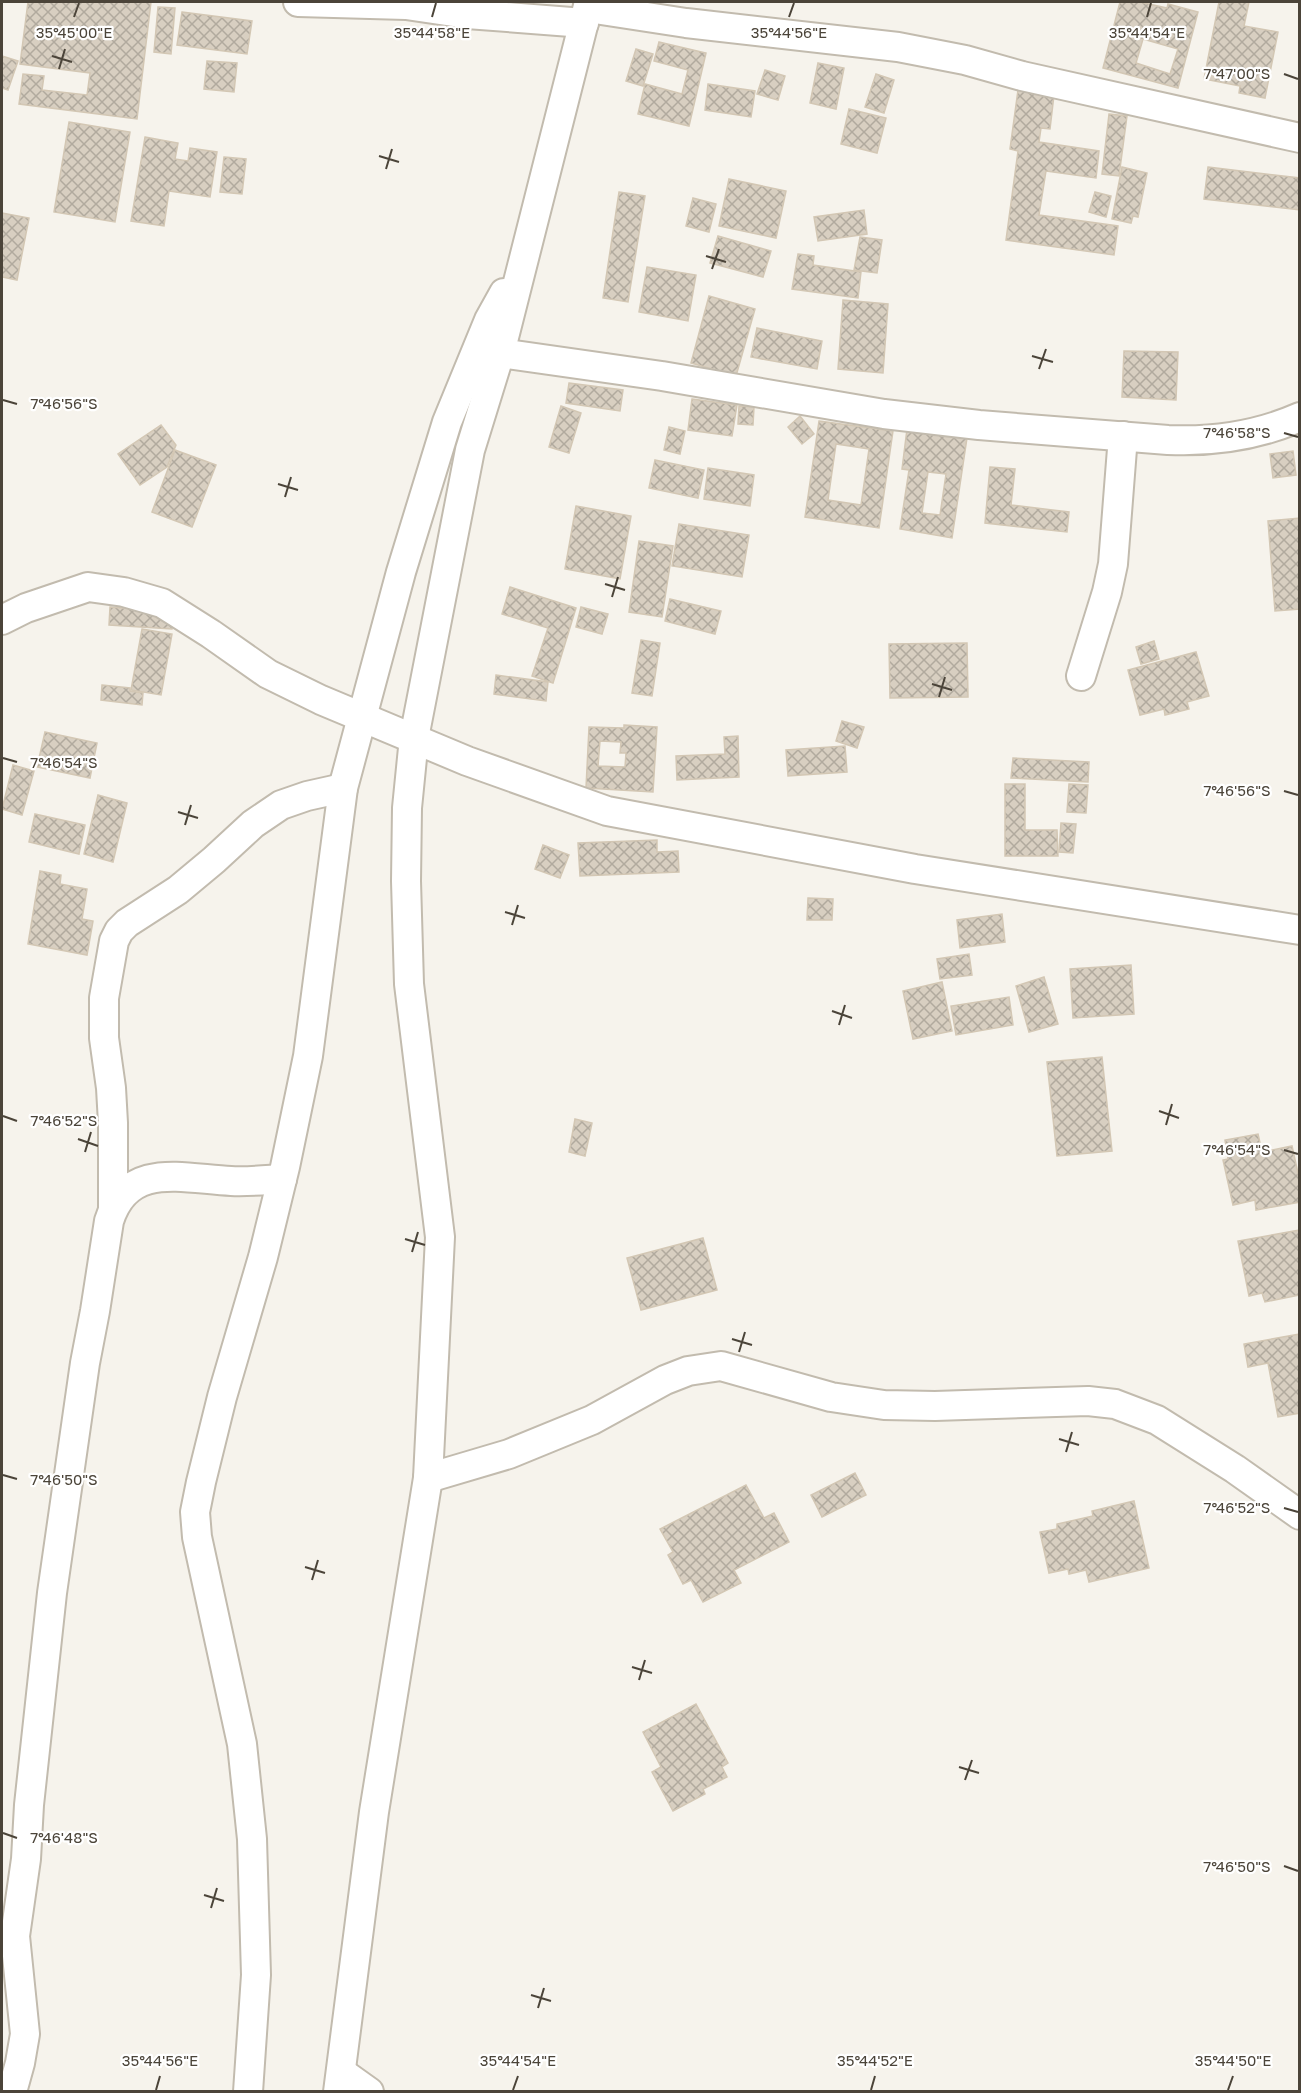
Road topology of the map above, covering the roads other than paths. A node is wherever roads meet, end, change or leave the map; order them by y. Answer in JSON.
{"nodes":[{"id":1,"x":298,"y":2,"type":"edge"},
{"id":2,"x":587,"y":11,"type":"edge"},
{"id":3,"x":1299,"y":138,"type":"edge"},
{"id":4,"x":527,"y":251,"type":"junction"},
{"id":5,"x":500,"y":353,"type":"junction"},
{"id":6,"x":1299,"y":417,"type":"edge"},
{"id":7,"x":1124,"y":436,"type":"junction"},
{"id":8,"x":2,"y":620,"type":"edge"},
{"id":9,"x":1081,"y":676,"type":"dead end"},
{"id":10,"x":362,"y":718,"type":"junction"},
{"id":11,"x":414,"y":738,"type":"junction"},
{"id":12,"x":343,"y":788,"type":"junction"},
{"id":13,"x":1299,"y":930,"type":"edge"},
{"id":14,"x":282,"y":1179,"type":"junction"},
{"id":15,"x":113,"y":1209,"type":"junction"},
{"id":16,"x":428,"y":1478,"type":"junction"},
{"id":17,"x":1299,"y":1515,"type":"edge"},
{"id":18,"x":339,"y":2082,"type":"edge"},
{"id":19,"x":12,"y":2091,"type":"edge"},
{"id":20,"x":248,"y":2091,"type":"edge"},
{"id":21,"x":369,"y":2091,"type":"edge"}],
"edges":[{"from":1,"to":2,"type":"street"},
{"from":2,"to":3,"type":"street"},
{"from":2,"to":4,"type":"street"},
{"from":4,"to":5,"type":"street"},
{"from":4,"to":10,"type":"street"},
{"from":5,"to":7,"type":"street"},
{"from":5,"to":11,"type":"street"},
{"from":6,"to":7,"type":"street"},
{"from":7,"to":9,"type":"street"},
{"from":8,"to":10,"type":"street"},
{"from":10,"to":11,"type":"street"},
{"from":10,"to":12,"type":"street"},
{"from":11,"to":13,"type":"street"},
{"from":11,"to":16,"type":"street"},
{"from":12,"to":14,"type":"street"},
{"from":12,"to":15,"type":"street"},
{"from":14,"to":15,"type":"street"},
{"from":14,"to":20,"type":"street"},
{"from":15,"to":19,"type":"street"},
{"from":16,"to":17,"type":"street"},
{"from":16,"to":18,"type":"street"},
{"from":18,"to":21,"type":"street"}]}
